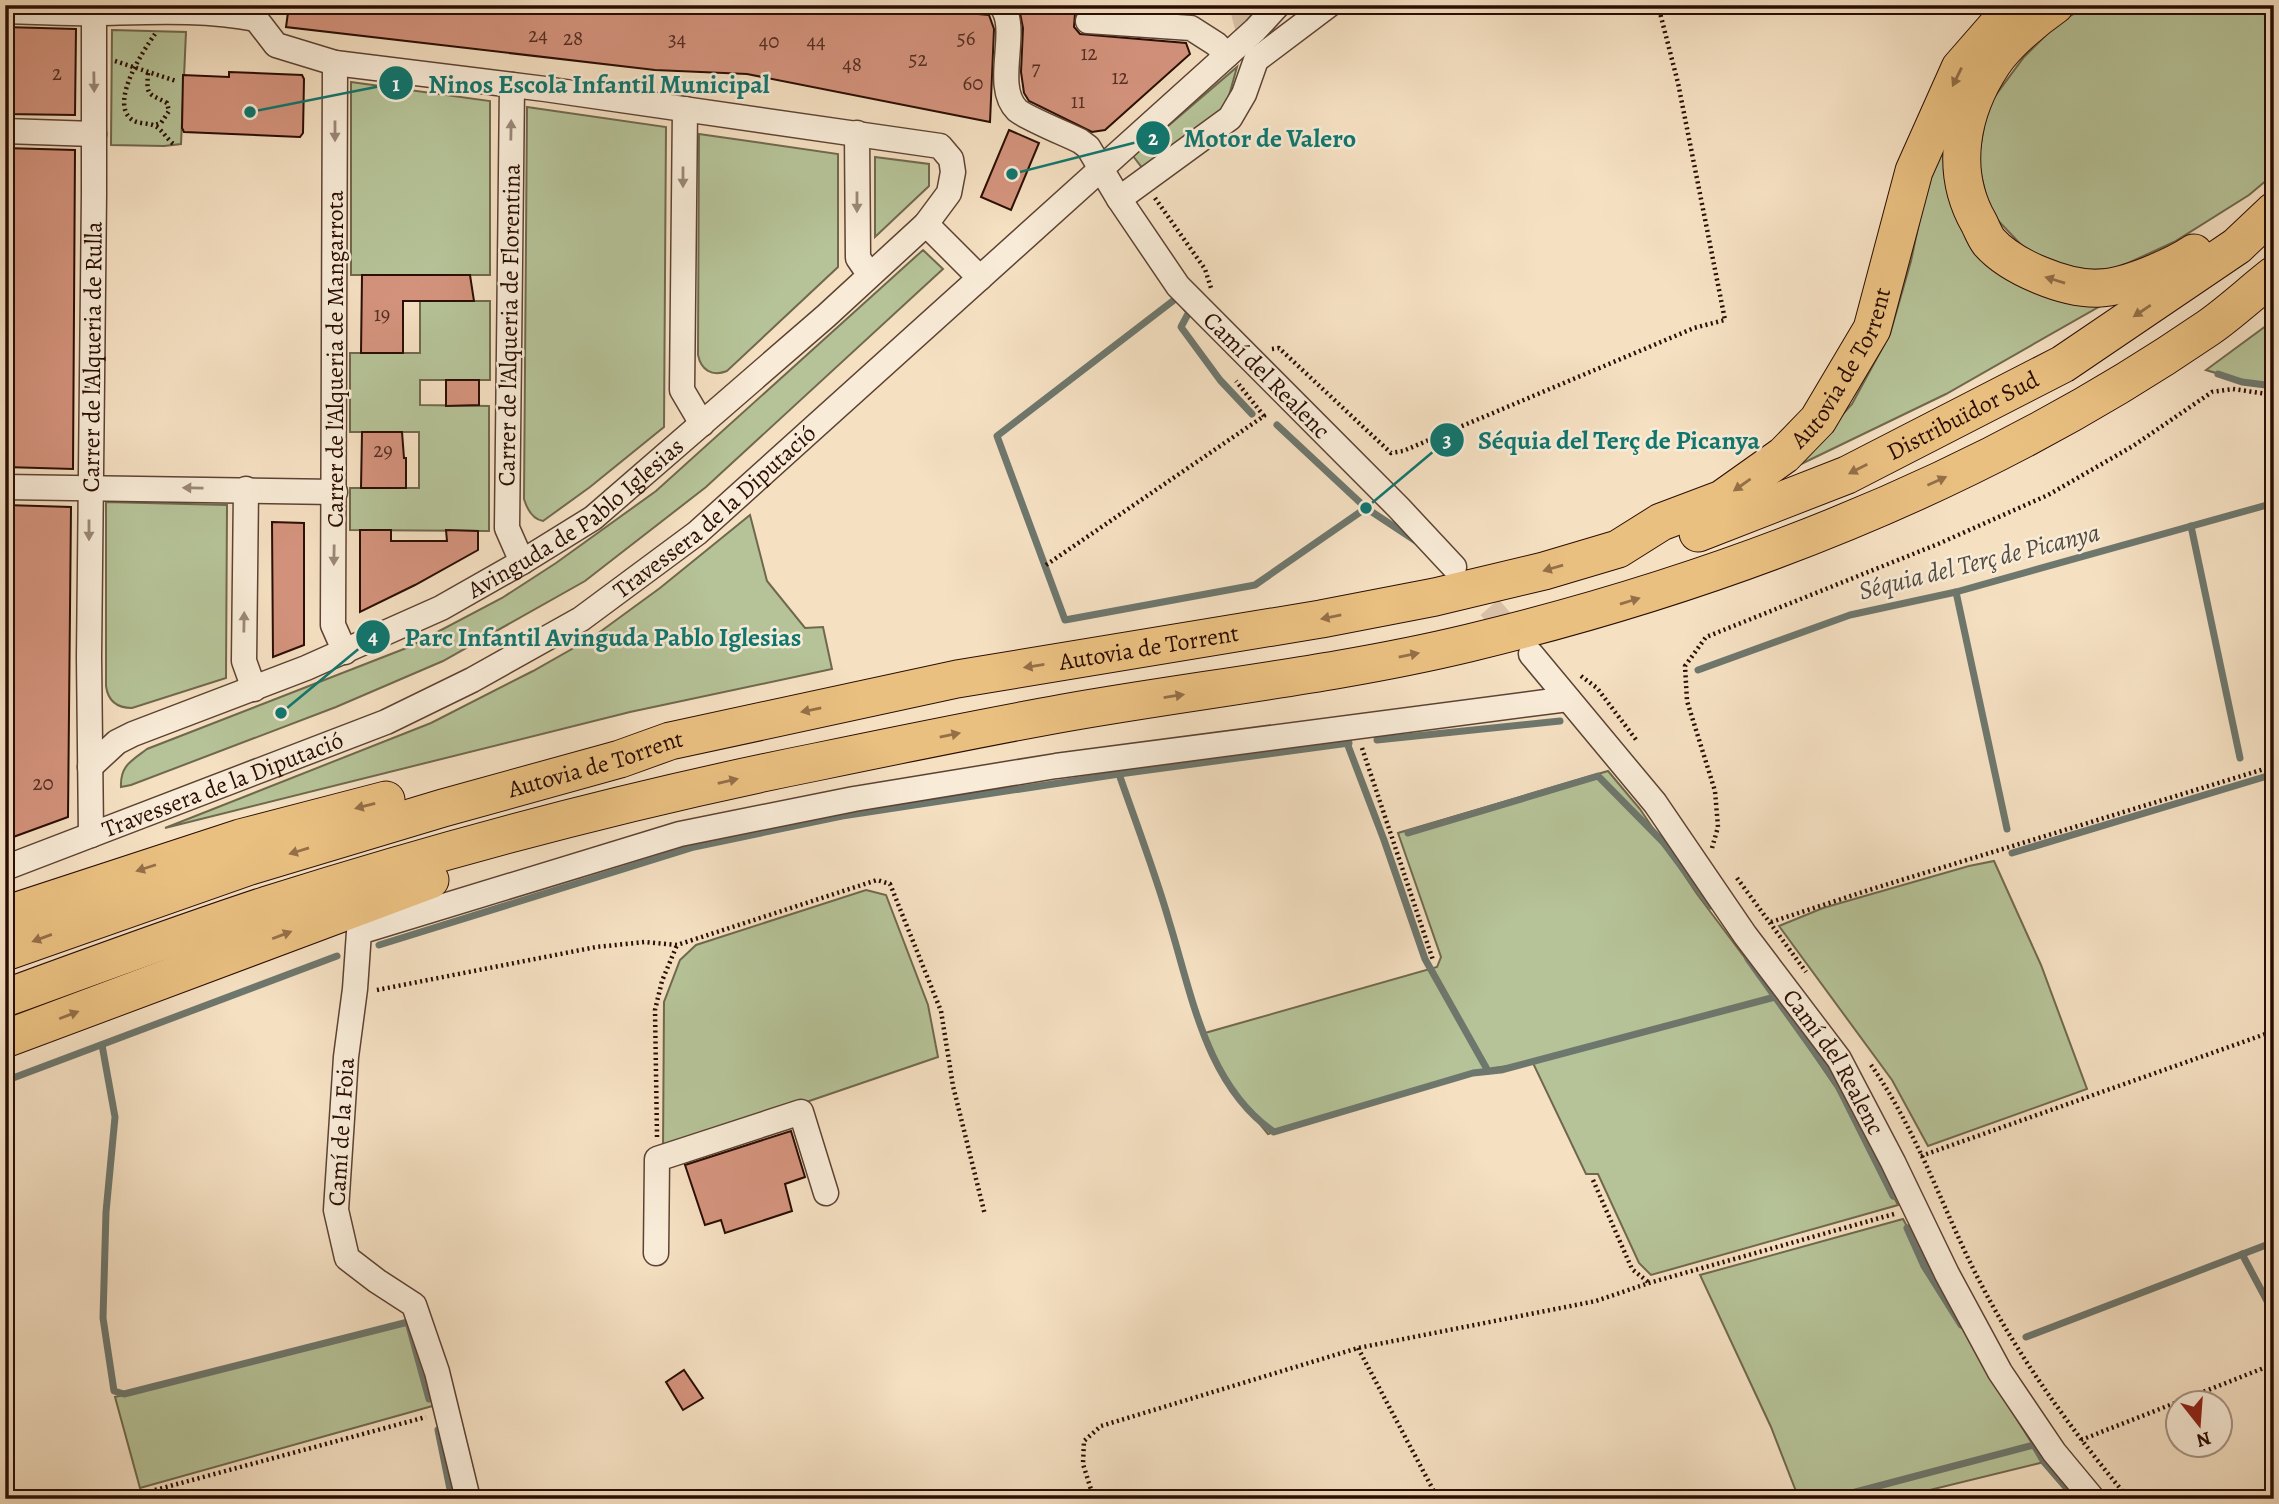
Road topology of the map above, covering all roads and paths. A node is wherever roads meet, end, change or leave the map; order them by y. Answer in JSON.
{"nodes":[{"id":1,"x":1001,"y":5,"type":"edge"},
{"id":2,"x":1278,"y":5,"type":"edge"},
{"id":3,"x":1329,"y":5,"type":"edge"},
{"id":4,"x":1658,"y":5,"type":"edge"},
{"id":5,"x":2015,"y":5,"type":"edge"},
{"id":6,"x":2055,"y":5,"type":"edge"},
{"id":7,"x":5,"y":11,"type":"edge"},
{"id":8,"x":257,"y":12,"type":"edge"},
{"id":9,"x":94,"y":13,"type":"junction"},
{"id":10,"x":1088,"y":21,"type":"dead end"},
{"id":11,"x":158,"y":27,"type":"dead end"},
{"id":12,"x":1227,"y":55,"type":"junction"},
{"id":13,"x":107,"y":58,"type":"dead end"},
{"id":14,"x":335,"y":63,"type":"junction"},
{"id":15,"x":136,"y":69,"type":"junction"},
{"id":16,"x":148,"y":73,"type":"junction"},
{"id":17,"x":176,"y":81,"type":"dead end"},
{"id":18,"x":512,"y":85,"type":"junction"},
{"id":19,"x":685,"y":109,"type":"junction"},
{"id":20,"x":154,"y":125,"type":"junction"},
{"id":21,"x":5,"y":131,"type":"edge"},
{"id":22,"x":94,"y":134,"type":"junction"},
{"id":23,"x":857,"y":134,"type":"junction"},
{"id":24,"x":175,"y":145,"type":"dead end"},
{"id":25,"x":1100,"y":168,"type":"junction"},
{"id":26,"x":1151,"y":192,"type":"dead end"},
{"id":27,"x":1119,"y":199,"type":"junction"},
{"id":28,"x":2274,"y":210,"type":"edge"},
{"id":29,"x":926,"y":224,"type":"junction"},
{"id":30,"x":869,"y":274,"type":"junction"},
{"id":31,"x":2274,"y":275,"type":"edge"},
{"id":32,"x":980,"y":278,"type":"junction"},
{"id":33,"x":1210,"y":292,"type":"dead end"},
{"id":34,"x":2274,"y":300,"type":"edge"},
{"id":35,"x":2214,"y":324,"type":"junction"},
{"id":36,"x":1255,"y":363,"type":"junction"},
{"id":37,"x":2274,"y":395,"type":"edge"},
{"id":38,"x":702,"y":424,"type":"junction"},
{"id":39,"x":5,"y":487,"type":"edge"},
{"id":40,"x":90,"y":487,"type":"junction"},
{"id":41,"x":246,"y":489,"type":"junction"},
{"id":42,"x":335,"y":492,"type":"junction"},
{"id":43,"x":1618,"y":549,"type":"junction"},
{"id":44,"x":522,"y":562,"type":"junction"},
{"id":45,"x":1046,"y":565,"type":"dead end"},
{"id":46,"x":1454,"y":567,"type":"tunnel mouth"},
{"id":47,"x":345,"y":652,"type":"junction"},
{"id":48,"x":1531,"y":654,"type":"tunnel mouth"},
{"id":49,"x":254,"y":689,"type":"junction"},
{"id":50,"x":1568,"y":699,"type":"junction"},
{"id":51,"x":89,"y":702,"type":"junction"},
{"id":52,"x":1355,"y":728,"type":"junction"},
{"id":53,"x":132,"y":734,"type":"junction"},
{"id":54,"x":670,"y":741,"type":"junction"},
{"id":55,"x":2274,"y":766,"type":"edge"},
{"id":56,"x":90,"y":767,"type":"junction"},
{"id":57,"x":661,"y":796,"type":"junction"},
{"id":58,"x":91,"y":835,"type":"junction"},
{"id":59,"x":1694,"y":861,"type":"junction"},
{"id":60,"x":5,"y":868,"type":"edge"},
{"id":61,"x":5,"y":915,"type":"edge"},
{"id":62,"x":1745,"y":935,"type":"junction"},
{"id":63,"x":677,"y":945,"type":"junction"},
{"id":64,"x":5,"y":952,"type":"edge"},
{"id":65,"x":1433,"y":960,"type":"dead end"},
{"id":66,"x":355,"y":989,"type":"junction"},
{"id":67,"x":5,"y":998,"type":"edge"},
{"id":68,"x":2274,"y":1031,"type":"edge"},
{"id":69,"x":5,"y":1039,"type":"edge"},
{"id":70,"x":1921,"y":1156,"type":"dead end"},
{"id":71,"x":657,"y":1159,"type":"junction"},
{"id":72,"x":1594,"y":1180,"type":"dead end"},
{"id":73,"x":826,"y":1193,"type":"dead end"},
{"id":74,"x":1915,"y":1208,"type":"junction"},
{"id":75,"x":985,"y":1214,"type":"dead end"},
{"id":76,"x":656,"y":1253,"type":"dead end"},
{"id":77,"x":1649,"y":1283,"type":"junction"},
{"id":78,"x":1358,"y":1349,"type":"junction"},
{"id":79,"x":2274,"y":1364,"type":"edge"},
{"id":80,"x":447,"y":1412,"type":"junction"},
{"id":81,"x":2054,"y":1452,"type":"junction"},
{"id":82,"x":155,"y":1490,"type":"dead end"},
{"id":83,"x":468,"y":1499,"type":"edge"},
{"id":84,"x":1094,"y":1499,"type":"edge"},
{"id":85,"x":1438,"y":1499,"type":"edge"},
{"id":86,"x":2093,"y":1499,"type":"edge"}],
"edges":[{"from":1,"to":25,"type":"street","name":"Camí del Realenc"},
{"from":2,"to":12,"type":"street","name":"Travessera de la Diputació"},
{"from":3,"to":27,"type":"street"},
{"from":4,"to":36,"type":"path"},
{"from":5,"to":43,"type":"highway","name":"Autovia de Torrent","one_way":true},
{"from":28,"to":6,"type":"highway","one_way":true},
{"from":7,"to":9,"type":"street"},
{"from":8,"to":9,"type":"street"},
{"from":8,"to":14,"type":"street"},
{"from":9,"to":22,"type":"street","name":"Carrer de l'Alqueria de Rulla","one_way":true},
{"from":10,"to":12,"type":"street"},
{"from":11,"to":15,"type":"path"},
{"from":12,"to":25,"type":"street","name":"Travessera de la Diputació"},
{"from":13,"to":15,"type":"path"},
{"from":14,"to":18,"type":"street"},
{"from":14,"to":42,"type":"street","name":"Carrer de l'Alqueria de Mangarrota","one_way":true},
{"from":15,"to":16,"type":"path"},
{"from":15,"to":20,"type":"path"},
{"from":16,"to":17,"type":"path"},
{"from":16,"to":20,"type":"path"},
{"from":18,"to":19,"type":"street"},
{"from":44,"to":18,"type":"street","name":"Carrer de l'Alqueria de Florentina","one_way":true},
{"from":19,"to":23,"type":"street"},
{"from":19,"to":38,"type":"street","one_way":true},
{"from":20,"to":24,"type":"path"},
{"from":21,"to":22,"type":"street"},
{"from":22,"to":40,"type":"street","name":"Carrer de l'Alqueria de Rulla"},
{"from":23,"to":29,"type":"street","name":"Avinguda de Pablo Iglesias"},
{"from":23,"to":30,"type":"street","one_way":true},
{"from":25,"to":27,"type":"street","name":"Camí del Realenc"},
{"from":25,"to":32,"type":"street","name":"Travessera de la Diputació"},
{"from":26,"to":33,"type":"path"},
{"from":27,"to":36,"type":"street","name":"Camí del Realenc"},
{"from":28,"to":43,"type":"highway","name":"Distribuïdor Sud","one_way":true},
{"from":29,"to":30,"type":"street","name":"Avinguda de Pablo Iglesias"},
{"from":29,"to":32,"type":"street"},
{"from":30,"to":38,"type":"street","name":"Avinguda de Pablo Iglesias"},
{"from":31,"to":35,"type":"highway"},
{"from":32,"to":58,"type":"street","name":"Travessera de la Diputació"},
{"from":34,"to":35,"type":"highway"},
{"from":57,"to":35,"type":"highway","name":"Autovia de Torrent","one_way":true},
{"from":36,"to":45,"type":"path"},
{"from":36,"to":46,"type":"street","name":"Camí del Realenc"},
{"from":37,"to":59,"type":"path"},
{"from":38,"to":44,"type":"street","name":"Avinguda de Pablo Iglesias"},
{"from":39,"to":40,"type":"street"},
{"from":41,"to":40,"type":"street","one_way":true},
{"from":40,"to":51,"type":"street","name":"Carrer de l'Alqueria de Rulla","one_way":true},
{"from":41,"to":42,"type":"street"},
{"from":49,"to":41,"type":"street","one_way":true},
{"from":42,"to":47,"type":"street","name":"Carrer de l'Alqueria de Mangarrota","one_way":true},
{"from":43,"to":54,"type":"highway","name":"Autovia de Torrent","one_way":true},
{"from":44,"to":47,"type":"street","name":"Avinguda de Pablo Iglesias"},
{"from":47,"to":49,"type":"street","name":"Avinguda de Pablo Iglesias"},
{"from":48,"to":50,"type":"street","name":"Camí del Realenc"},
{"from":49,"to":53,"type":"street","name":"Avinguda de Pablo Iglesias"},
{"from":50,"to":52,"type":"street"},
{"from":50,"to":59,"type":"street","name":"Camí del Realenc"},
{"from":51,"to":53,"type":"street"},
{"from":51,"to":56,"type":"street","name":"Carrer de l'Alqueria de Rulla"},
{"from":52,"to":65,"type":"path"},
{"from":52,"to":66,"type":"street","name":"Camí de la Foia"},
{"from":53,"to":56,"type":"street","name":"Avinguda de Pablo Iglesias"},
{"from":54,"to":61,"type":"highway","one_way":true},
{"from":54,"to":64,"type":"highway","name":"Autovia de Torrent","one_way":true},
{"from":55,"to":62,"type":"path"},
{"from":56,"to":58,"type":"street","name":"Carrer de l'Alqueria de Rulla"},
{"from":57,"to":67,"type":"highway","name":"Autovia de Torrent"},
{"from":69,"to":57,"type":"highway","one_way":true},
{"from":58,"to":60,"type":"street","name":"Travessera de la Diputació"},
{"from":59,"to":62,"type":"street","name":"Camí del Realenc"},
{"from":62,"to":74,"type":"street","name":"Camí del Realenc"},
{"from":63,"to":66,"type":"path"},
{"from":63,"to":71,"type":"path"},
{"from":63,"to":75,"type":"path"},
{"from":66,"to":80,"type":"street","name":"Camí de la Foia"},
{"from":68,"to":70,"type":"path"},
{"from":71,"to":73,"type":"street"},
{"from":71,"to":76,"type":"street"},
{"from":72,"to":77,"type":"path"},
{"from":74,"to":77,"type":"path"},
{"from":74,"to":81,"type":"street","name":"Camí del Realenc"},
{"from":77,"to":78,"type":"path"},
{"from":78,"to":84,"type":"path"},
{"from":78,"to":85,"type":"path"},
{"from":79,"to":81,"type":"path"},
{"from":80,"to":82,"type":"path"},
{"from":80,"to":83,"type":"street","name":"Camí de la Foia"},
{"from":81,"to":86,"type":"street","name":"Camí del Realenc"}]}
